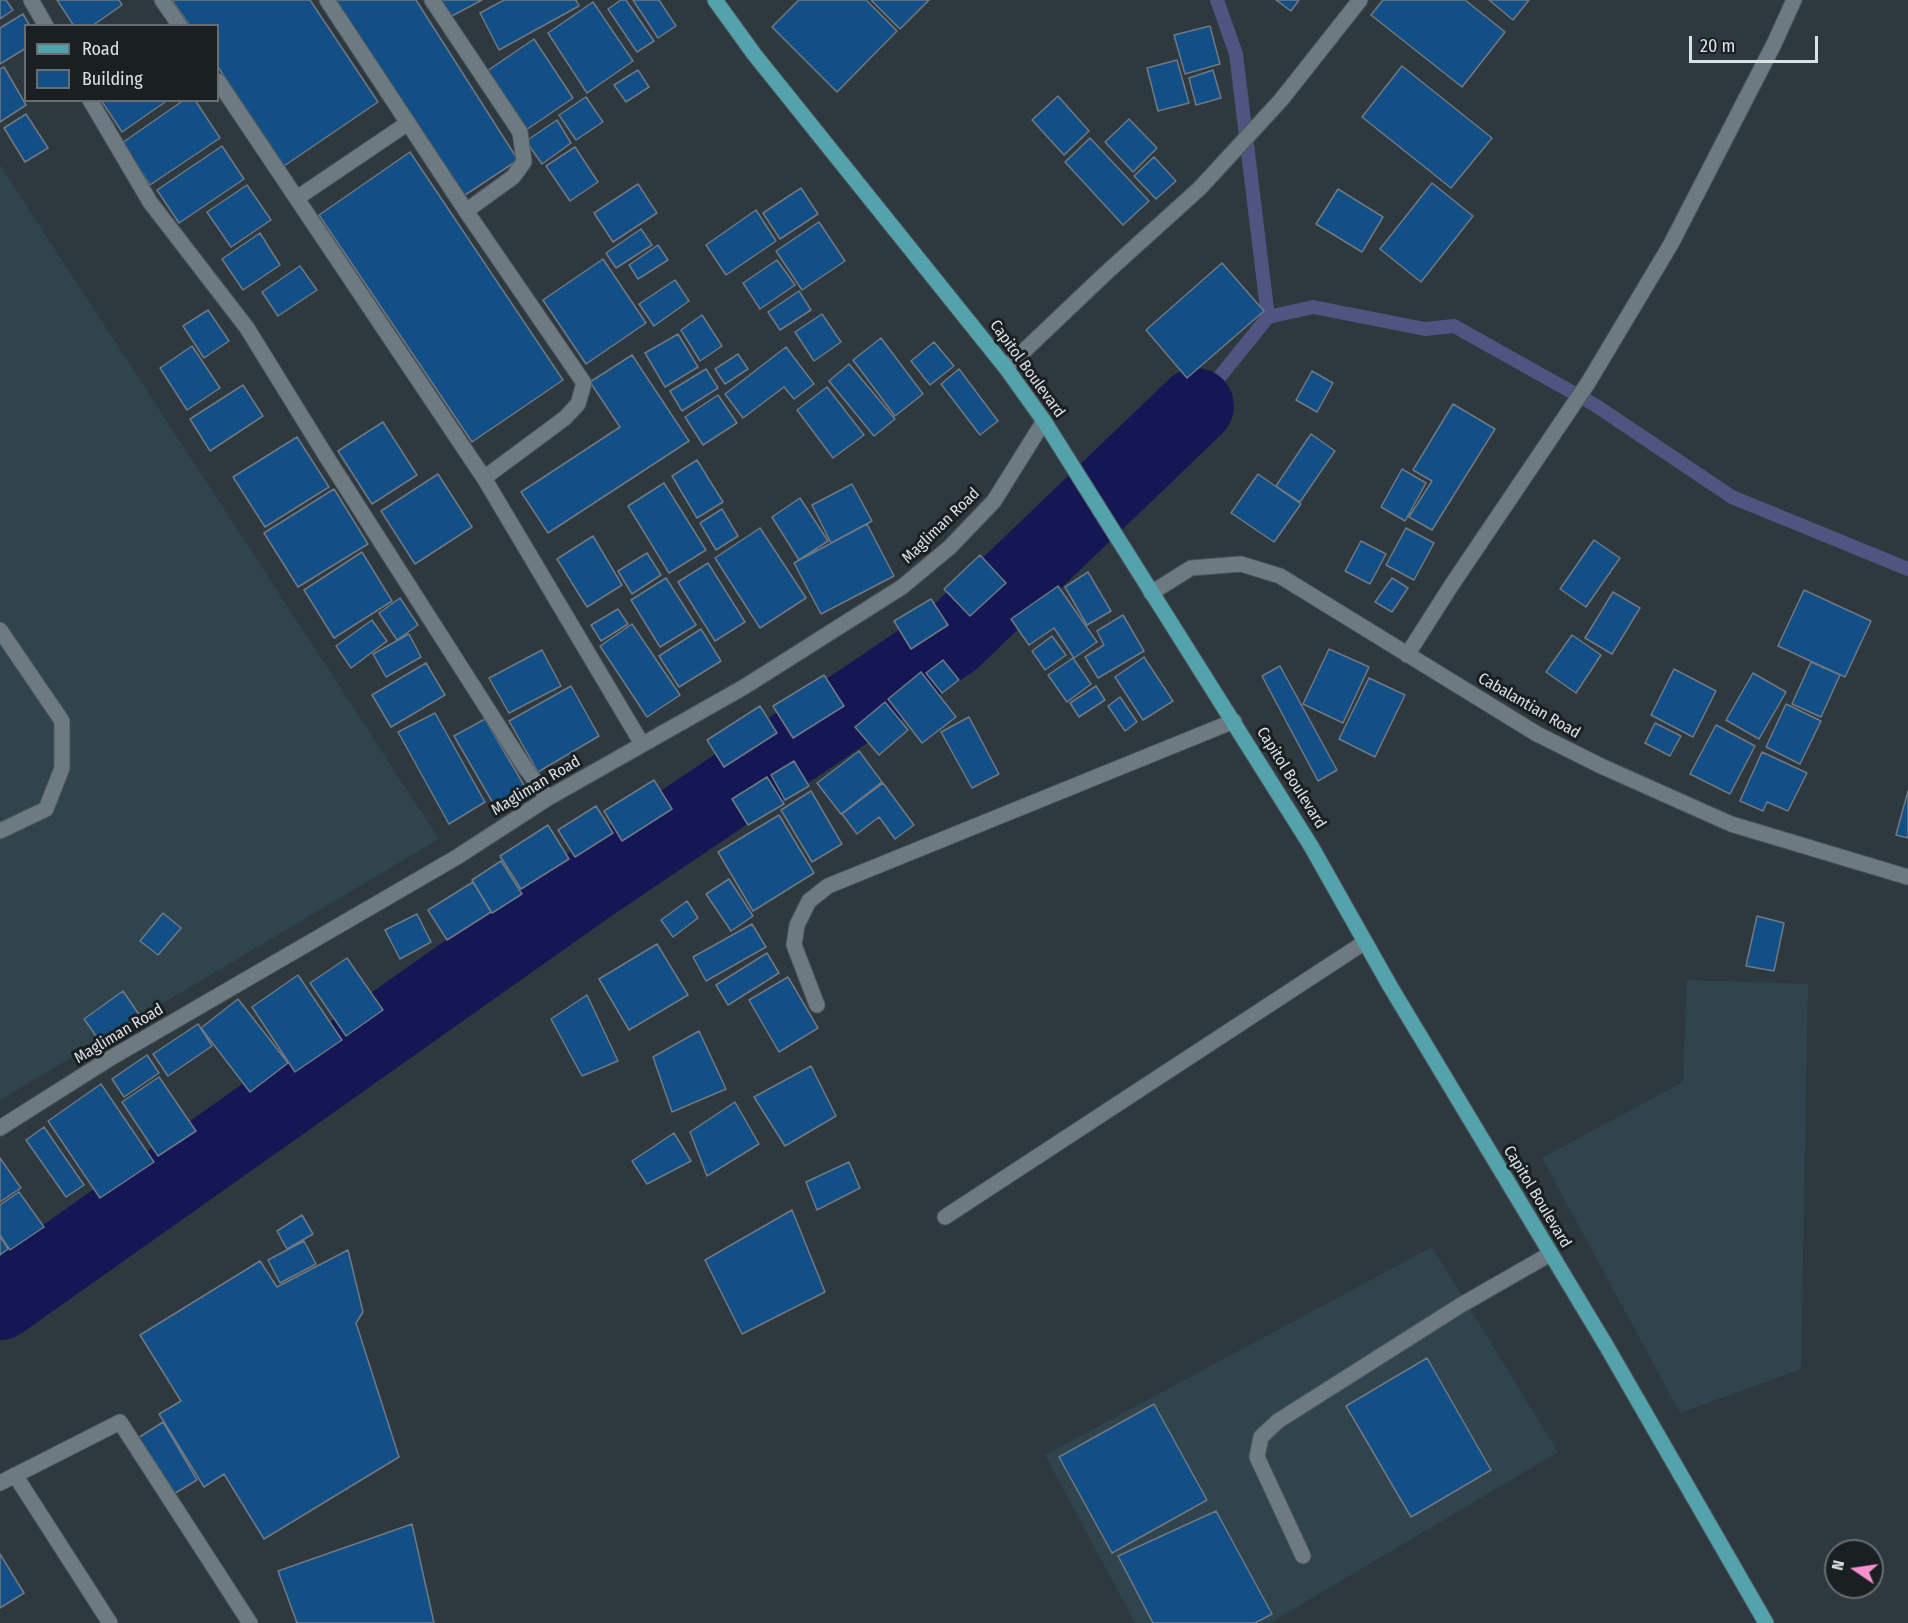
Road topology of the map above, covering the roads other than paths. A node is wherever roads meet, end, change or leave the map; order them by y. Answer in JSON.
{"nodes":[{"id":1,"x":31,"y":0,"type":"edge"},
{"id":2,"x":162,"y":0,"type":"edge"},
{"id":3,"x":327,"y":0,"type":"edge"},
{"id":4,"x":432,"y":0,"type":"edge"},
{"id":5,"x":715,"y":0,"type":"edge"},
{"id":6,"x":1360,"y":0,"type":"edge"},
{"id":7,"x":1794,"y":0,"type":"edge"},
{"id":8,"x":45,"y":24,"type":"edge"},
{"id":9,"x":179,"y":24,"type":"edge"},
{"id":10,"x":219,"y":82,"type":"edge"},
{"id":11,"x":91,"y":102,"type":"edge"},
{"id":12,"x":408,"y":123,"type":"junction"},
{"id":13,"x":297,"y":198,"type":"junction"},
{"id":14,"x":466,"y":211,"type":"junction"},
{"id":15,"x":1006,"y":368,"type":"junction"},
{"id":16,"x":1044,"y":421,"type":"junction"},
{"id":17,"x":484,"y":478,"type":"junction"},
{"id":18,"x":1151,"y":593,"type":"junction"},
{"id":19,"x":0,"y":630,"type":"edge"},
{"id":20,"x":1407,"y":655,"type":"junction"},
{"id":21,"x":1234,"y":721,"type":"junction"},
{"id":22,"x":642,"y":744,"type":"junction"},
{"id":23,"x":548,"y":798,"type":"junction"},
{"id":24,"x":0,"y":831,"type":"edge"},
{"id":25,"x":1908,"y":877,"type":"edge"},
{"id":26,"x":1365,"y":942,"type":"junction"},
{"id":27,"x":817,"y":1005,"type":"dead end"},
{"id":28,"x":0,"y":1128,"type":"edge"},
{"id":29,"x":945,"y":1217,"type":"dead end"},
{"id":30,"x":1550,"y":1254,"type":"junction"},
{"id":31,"x":15,"y":1475,"type":"junction"},
{"id":32,"x":0,"y":1483,"type":"edge"},
{"id":33,"x":1303,"y":1556,"type":"dead end"},
{"id":34,"x":110,"y":1623,"type":"edge"},
{"id":35,"x":250,"y":1623,"type":"edge"},
{"id":36,"x":1766,"y":1623,"type":"edge"}],
"edges":[{"from":1,"to":8,"type":"street"},
{"from":2,"to":9,"type":"street"},
{"from":3,"to":12,"type":"street"},
{"from":4,"to":14,"type":"street"},
{"from":5,"to":15,"type":"main road","name":"Capitol Boulevard"},
{"from":6,"to":15,"type":"street"},
{"from":7,"to":20,"type":"street"},
{"from":10,"to":13,"type":"street"},
{"from":11,"to":23,"type":"street"},
{"from":12,"to":13,"type":"street"},
{"from":12,"to":14,"type":"street"},
{"from":13,"to":17,"type":"street"},
{"from":14,"to":17,"type":"street"},
{"from":15,"to":16,"type":"main road","name":"Capitol Boulevard"},
{"from":16,"to":18,"type":"main road","name":"Capitol Boulevard"},
{"from":16,"to":22,"type":"street","name":"Magliman Road"},
{"from":17,"to":22,"type":"street"},
{"from":18,"to":20,"type":"street","name":"Cabalantian Road"},
{"from":18,"to":21,"type":"main road","name":"Capitol Boulevard"},
{"from":19,"to":24,"type":"street"},
{"from":20,"to":25,"type":"street","name":"Cabalantian Road"},
{"from":21,"to":26,"type":"main road","name":"Capitol Boulevard"},
{"from":21,"to":27,"type":"street"},
{"from":22,"to":23,"type":"street","name":"Magliman Road"},
{"from":23,"to":28,"type":"street","name":"Magliman Road"},
{"from":26,"to":29,"type":"street"},
{"from":26,"to":30,"type":"main road","name":"Capitol Boulevard"},
{"from":30,"to":33,"type":"street"},
{"from":30,"to":36,"type":"main road","name":"Capitol Boulevard"},
{"from":31,"to":32,"type":"street"},
{"from":31,"to":34,"type":"street"},
{"from":31,"to":35,"type":"street"}]}
